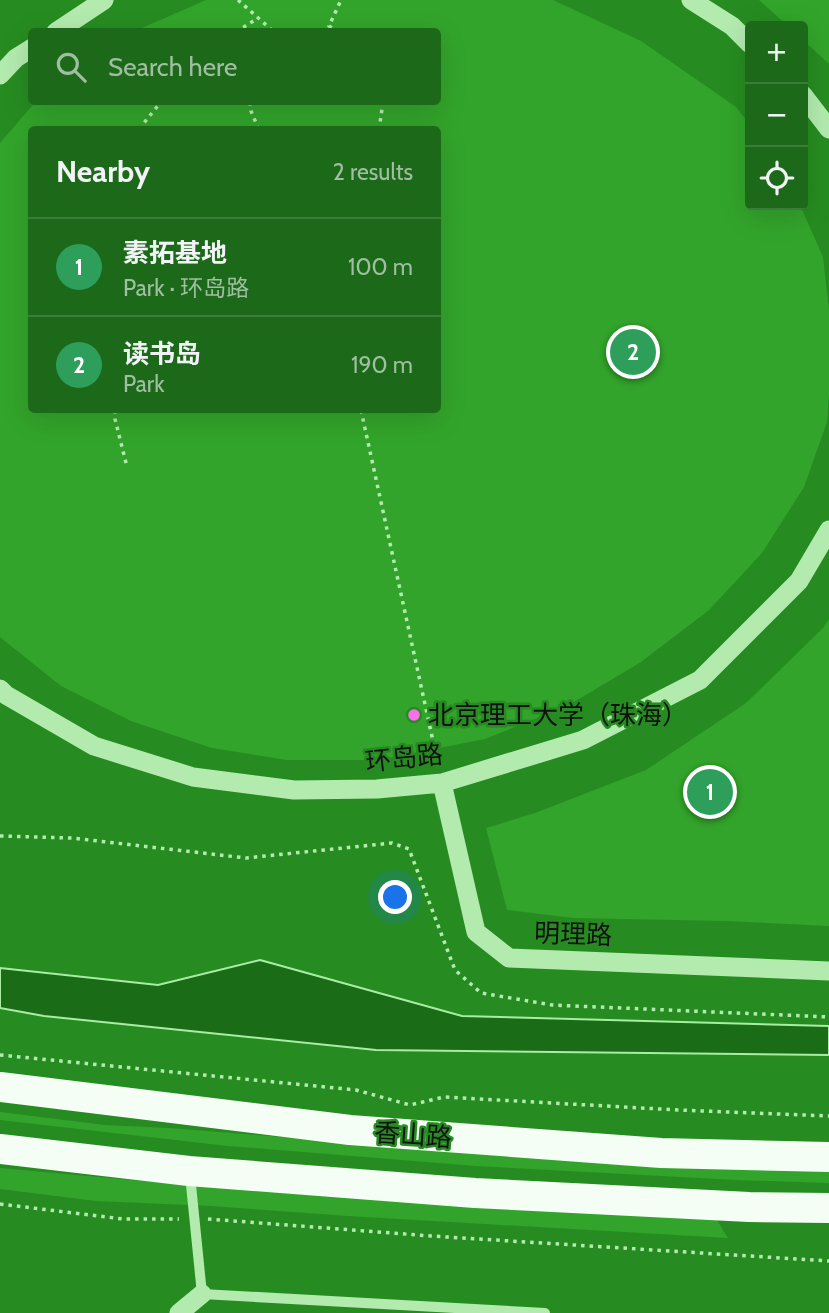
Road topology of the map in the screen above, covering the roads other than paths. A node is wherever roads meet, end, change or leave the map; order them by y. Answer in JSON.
{"nodes":[{"id":1,"x":104,"y":0,"type":"edge"},
{"id":2,"x":691,"y":0,"type":"edge"},
{"id":3,"x":62,"y":28,"type":"edge"},
{"id":4,"x":745,"y":39,"type":"edge"},
{"id":5,"x":28,"y":50,"type":"edge"},
{"id":6,"x":0,"y":75,"type":"edge"},
{"id":7,"x":808,"y":102,"type":"edge"},
{"id":8,"x":829,"y":129,"type":"edge"},
{"id":9,"x":829,"y":530,"type":"edge"},
{"id":10,"x":0,"y":689,"type":"edge"},
{"id":11,"x":442,"y":783,"type":"junction"},
{"id":12,"x":829,"y":971,"type":"edge"},
{"id":13,"x":0,"y":1087,"type":"edge"},
{"id":14,"x":0,"y":1149,"type":"edge"},
{"id":15,"x":829,"y":1157,"type":"edge"},
{"id":16,"x":189,"y":1171,"type":"junction"},
{"id":17,"x":829,"y":1208,"type":"edge"},
{"id":18,"x":202,"y":1294,"type":"junction"},
{"id":19,"x":179,"y":1313,"type":"edge"},
{"id":20,"x":545,"y":1313,"type":"edge"}],
"edges":[{"from":1,"to":3,"type":"street"},
{"from":2,"to":4,"type":"street"},
{"from":5,"to":6,"type":"street"},
{"from":7,"to":8,"type":"street"},
{"from":9,"to":11,"type":"street","name":"环岛路"},
{"from":10,"to":11,"type":"street","name":"环岛路"},
{"from":11,"to":12,"type":"street","name":"明理路"},
{"from":13,"to":15,"type":"main road","name":"香山路"},
{"from":14,"to":16,"type":"main road","name":"香山路"},
{"from":16,"to":17,"type":"main road","name":"香山路"},
{"from":16,"to":18,"type":"lane"},
{"from":18,"to":19,"type":"street"},
{"from":18,"to":20,"type":"lane"}]}
